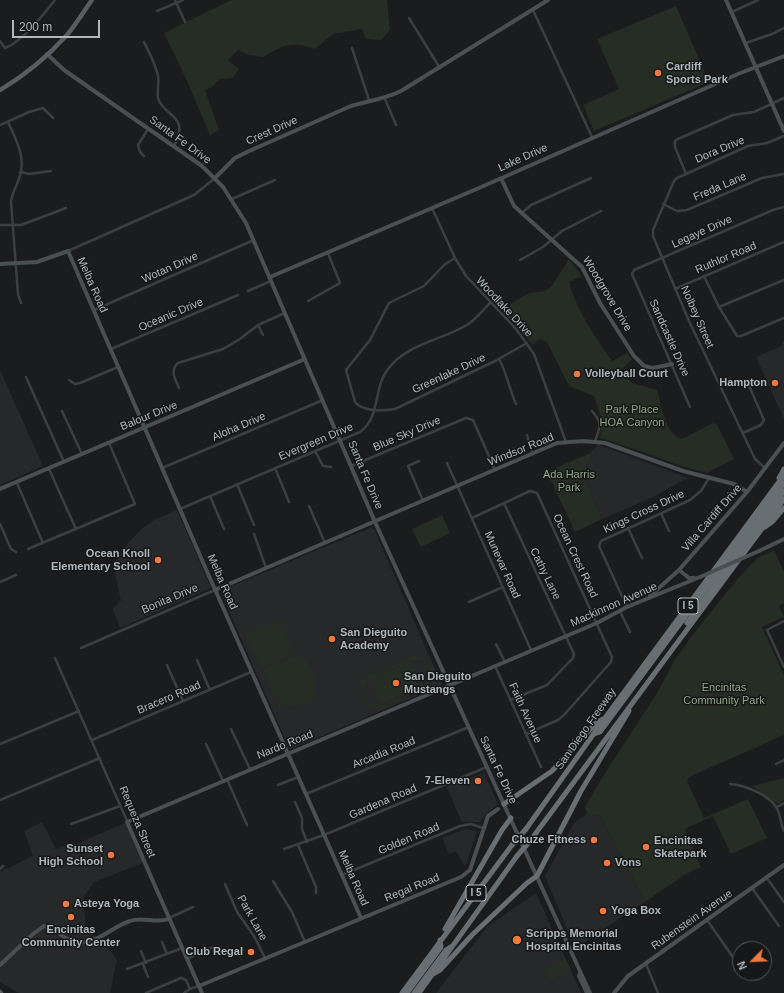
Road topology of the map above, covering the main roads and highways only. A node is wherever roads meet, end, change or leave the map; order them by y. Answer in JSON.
{"nodes":[{"id":1,"x":92,"y":0,"type":"edge"},
{"id":2,"x":0,"y":90,"type":"edge"},
{"id":3,"x":784,"y":469,"type":"edge"},
{"id":4,"x":784,"y":475,"type":"edge"},
{"id":5,"x":784,"y":483,"type":"edge"},
{"id":6,"x":784,"y":491,"type":"edge"},
{"id":7,"x":770,"y":494,"type":"junction"},
{"id":8,"x":784,"y":499,"type":"edge"},
{"id":9,"x":784,"y":508,"type":"edge"},
{"id":10,"x":763,"y":528,"type":"junction"},
{"id":11,"x":646,"y":682,"type":"junction"},
{"id":12,"x":605,"y":718,"type":"junction"},
{"id":13,"x":593,"y":734,"type":"junction"},
{"id":14,"x":604,"y":741,"type":"junction"},
{"id":15,"x":504,"y":804,"type":"road end"},
{"id":16,"x":510,"y":818,"type":"road end"},
{"id":17,"x":440,"y":940,"type":"junction"},
{"id":18,"x":455,"y":945,"type":"junction"},
{"id":19,"x":434,"y":949,"type":"junction"},
{"id":20,"x":433,"y":974,"type":"junction"},
{"id":21,"x":402,"y":993,"type":"edge"},
{"id":22,"x":407,"y":993,"type":"edge"},
{"id":23,"x":414,"y":993,"type":"edge"},
{"id":24,"x":419,"y":993,"type":"edge"}],
"edges":[{"from":1,"to":2,"type":"main road"},
{"from":3,"to":7,"type":"highway"},
{"from":4,"to":7,"type":"highway","name":"San Diego Freeway","number":"I 5"},
{"from":5,"to":13,"type":"highway"},
{"from":6,"to":14,"type":"highway"},
{"from":7,"to":12,"type":"highway","name":"San Diego Freeway","number":"I 5"},
{"from":8,"to":10,"type":"highway","name":"San Diego Freeway","number":"I 5"},
{"from":9,"to":10,"type":"highway"},
{"from":10,"to":11,"type":"highway","name":"San Diego Freeway","number":"I 5"},
{"from":11,"to":14,"type":"highway","name":"San Diego Freeway","number":"I 5"},
{"from":11,"to":20,"type":"highway"},
{"from":12,"to":13,"type":"highway","name":"San Diego Freeway","number":"I 5"},
{"from":12,"to":15,"type":"highway"},
{"from":13,"to":17,"type":"highway","name":"San Diego Freeway","number":"I 5","bridge":true},
{"from":14,"to":18,"type":"highway","name":"San Diego Freeway","number":"I 5","bridge":true},
{"from":16,"to":19,"type":"highway"},
{"from":17,"to":19,"type":"highway","name":"San Diego Freeway","number":"I 5"},
{"from":17,"to":22,"type":"highway"},
{"from":18,"to":20,"type":"highway","name":"San Diego Freeway","number":"I 5"},
{"from":18,"to":23,"type":"highway"},
{"from":19,"to":21,"type":"highway","name":"San Diego Freeway","number":"I 5"},
{"from":20,"to":24,"type":"highway","name":"San Diego Freeway","number":"I 5"}]}
